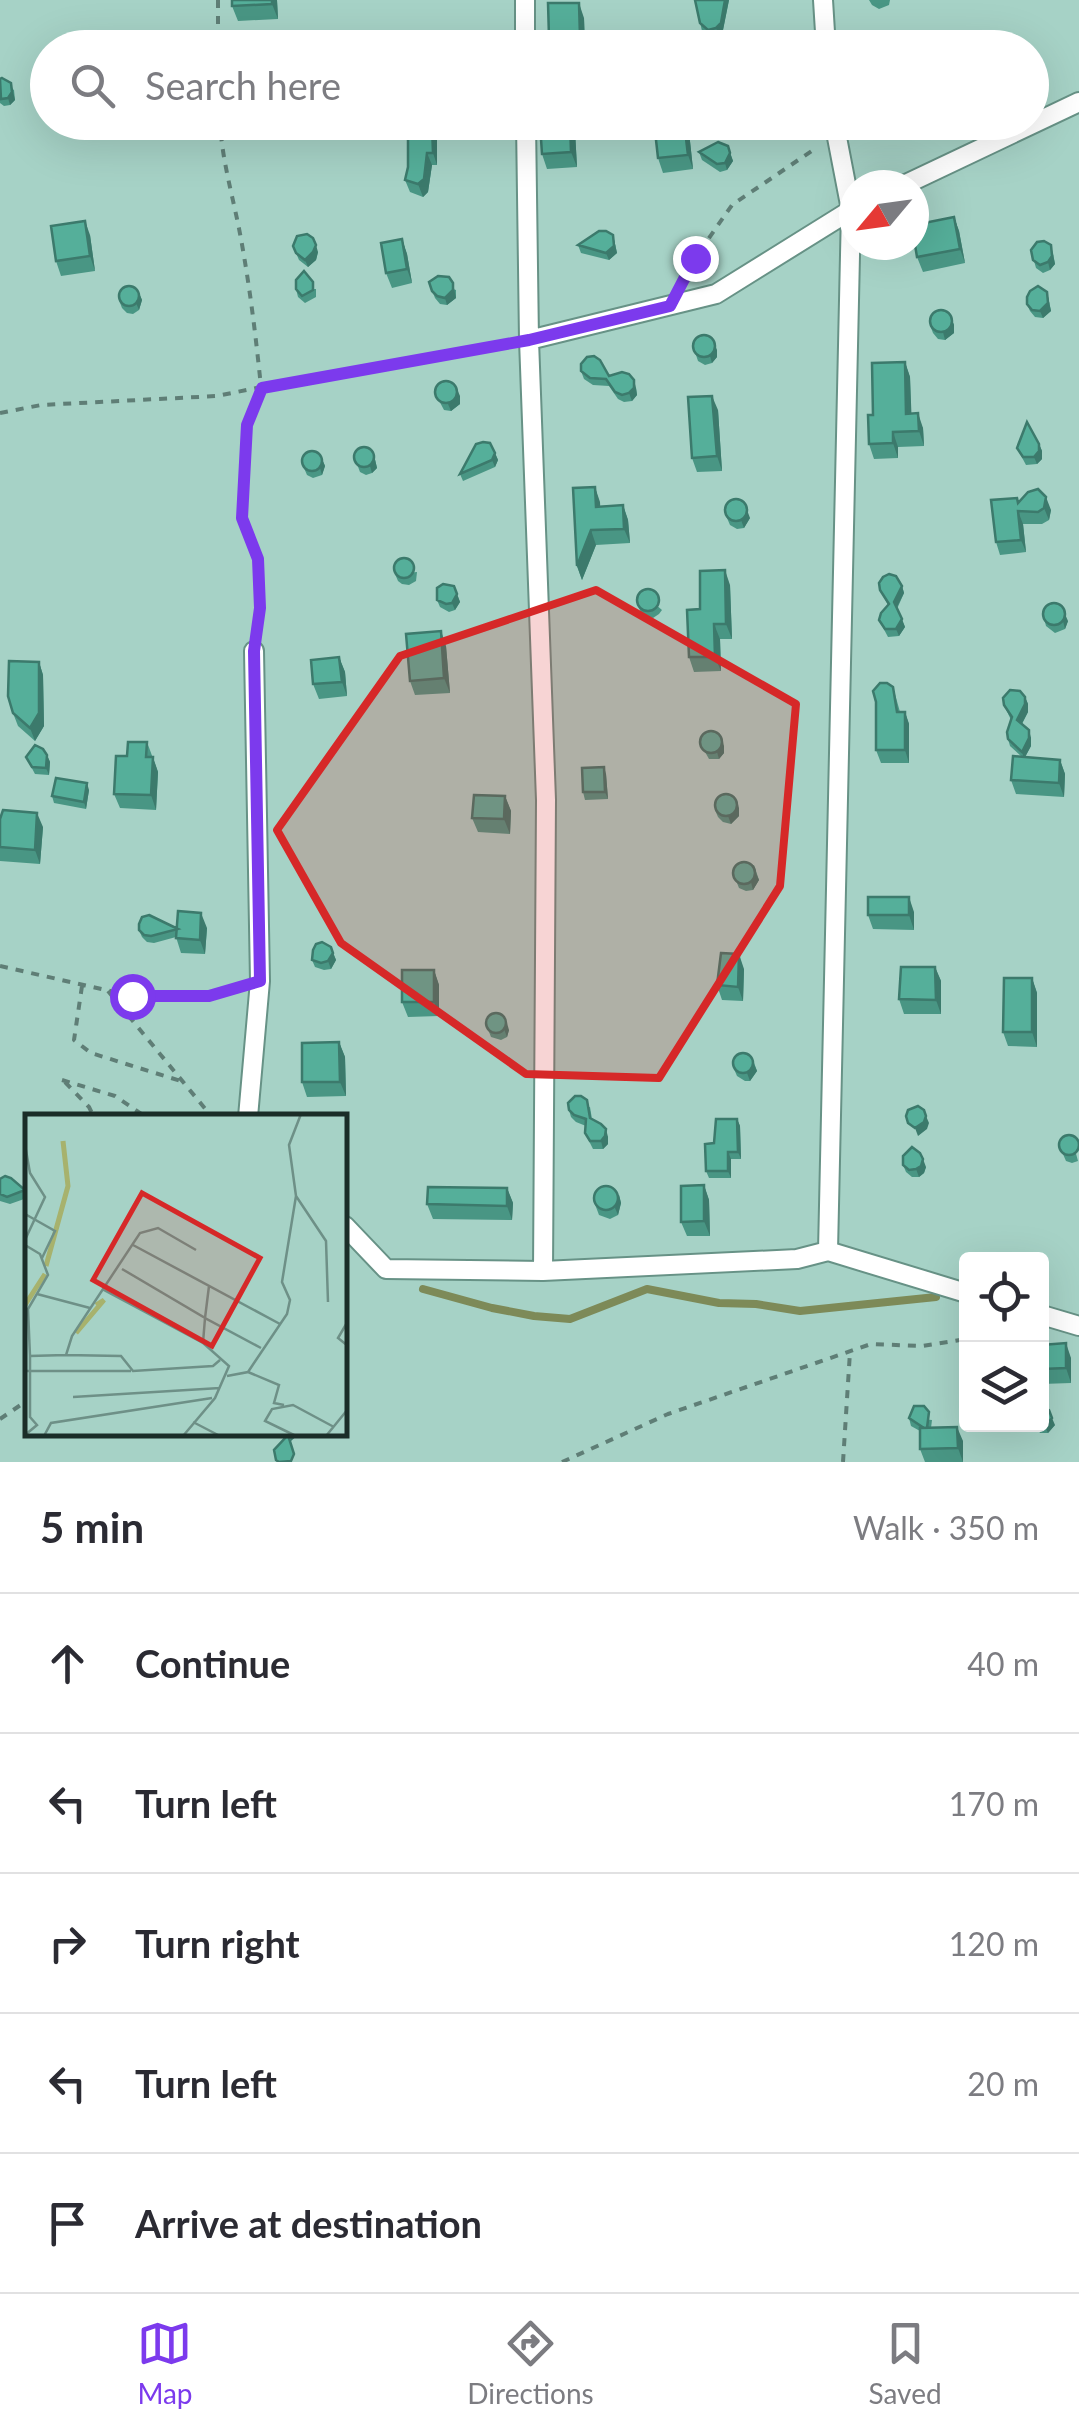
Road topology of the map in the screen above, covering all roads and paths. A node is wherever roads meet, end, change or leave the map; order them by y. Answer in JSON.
{"nodes":[{"id":1,"x":218,"y":0,"type":"edge"},
{"id":2,"x":525,"y":0,"type":"edge"},
{"id":3,"x":823,"y":0,"type":"edge"},
{"id":4,"x":218,"y":30,"type":"edge"},
{"id":5,"x":526,"y":30,"type":"edge"},
{"id":6,"x":825,"y":30,"type":"edge"},
{"id":7,"x":1079,"y":102,"type":"edge"},
{"id":8,"x":1049,"y":116,"type":"edge"},
{"id":9,"x":222,"y":140,"type":"edge"},
{"id":10,"x":526,"y":140,"type":"edge"},
{"id":11,"x":819,"y":140,"type":"edge"},
{"id":12,"x":837,"y":140,"type":"edge"},
{"id":13,"x":999,"y":140,"type":"edge"},
{"id":14,"x":844,"y":170,"type":"edge"},
{"id":15,"x":929,"y":173,"type":"edge"},
{"id":16,"x":839,"y":218,"type":"edge"},
{"id":17,"x":851,"y":260,"type":"edge"},
{"id":18,"x":670,"y":306,"type":"junction"},
{"id":19,"x":529,"y":340,"type":"junction"},
{"id":20,"x":262,"y":388,"type":"junction"},
{"id":21,"x":0,"y":414,"type":"edge"},
{"id":22,"x":254,"y":651,"type":"joint"},
{"id":23,"x":0,"y":966,"type":"edge"},
{"id":24,"x":260,"y":981,"type":"junction"},
{"id":25,"x":82,"y":986,"type":"junction"},
{"id":26,"x":108,"y":991,"type":"junction"},
{"id":27,"x":184,"y":1082,"type":"junction"},
{"id":28,"x":92,"y":1114,"type":"edge"},
{"id":29,"x":141,"y":1114,"type":"edge"},
{"id":30,"x":210,"y":1114,"type":"edge"},
{"id":31,"x":248,"y":1114,"type":"edge"},
{"id":32,"x":348,"y":1229,"type":"edge"},
{"id":33,"x":828,"y":1251,"type":"junction"},
{"id":34,"x":543,"y":1271,"type":"junction"},
{"id":35,"x":959,"y":1290,"type":"edge"},
{"id":36,"x":1049,"y":1317,"type":"edge"},
{"id":37,"x":1079,"y":1326,"type":"edge"},
{"id":38,"x":959,"y":1339,"type":"edge"},
{"id":39,"x":850,"y":1352,"type":"junction"},
{"id":40,"x":25,"y":1402,"type":"edge"},
{"id":41,"x":0,"y":1419,"type":"edge"},
{"id":42,"x":562,"y":1462,"type":"edge"},
{"id":43,"x":843,"y":1462,"type":"edge"}],
"edges":[{"from":1,"to":4,"type":"path"},
{"from":2,"to":5,"type":"street"},
{"from":3,"to":6,"type":"street"},
{"from":7,"to":8,"type":"street"},
{"from":9,"to":20,"type":"path"},
{"from":10,"to":19,"type":"street"},
{"from":11,"to":18,"type":"path"},
{"from":12,"to":14,"type":"street"},
{"from":13,"to":15,"type":"street"},
{"from":16,"to":18,"type":"street"},
{"from":17,"to":33,"type":"street"},
{"from":18,"to":19,"type":"street"},
{"from":19,"to":20,"type":"path"},
{"from":19,"to":34,"type":"street"},
{"from":20,"to":21,"type":"path"},
{"from":20,"to":22,"type":"path"},
{"from":22,"to":24,"type":"street"},
{"from":23,"to":25,"type":"path"},
{"from":24,"to":26,"type":"path"},
{"from":24,"to":31,"type":"street"},
{"from":25,"to":26,"type":"path"},
{"from":25,"to":27,"type":"path"},
{"from":26,"to":27,"type":"path"},
{"from":27,"to":30,"type":"path"},
{"from":28,"to":29,"type":"path"},
{"from":32,"to":34,"type":"street"},
{"from":33,"to":34,"type":"street"},
{"from":33,"to":35,"type":"street"},
{"from":36,"to":37,"type":"street"},
{"from":38,"to":39,"type":"path"},
{"from":39,"to":42,"type":"path"},
{"from":39,"to":43,"type":"path"},
{"from":40,"to":41,"type":"path"}]}
